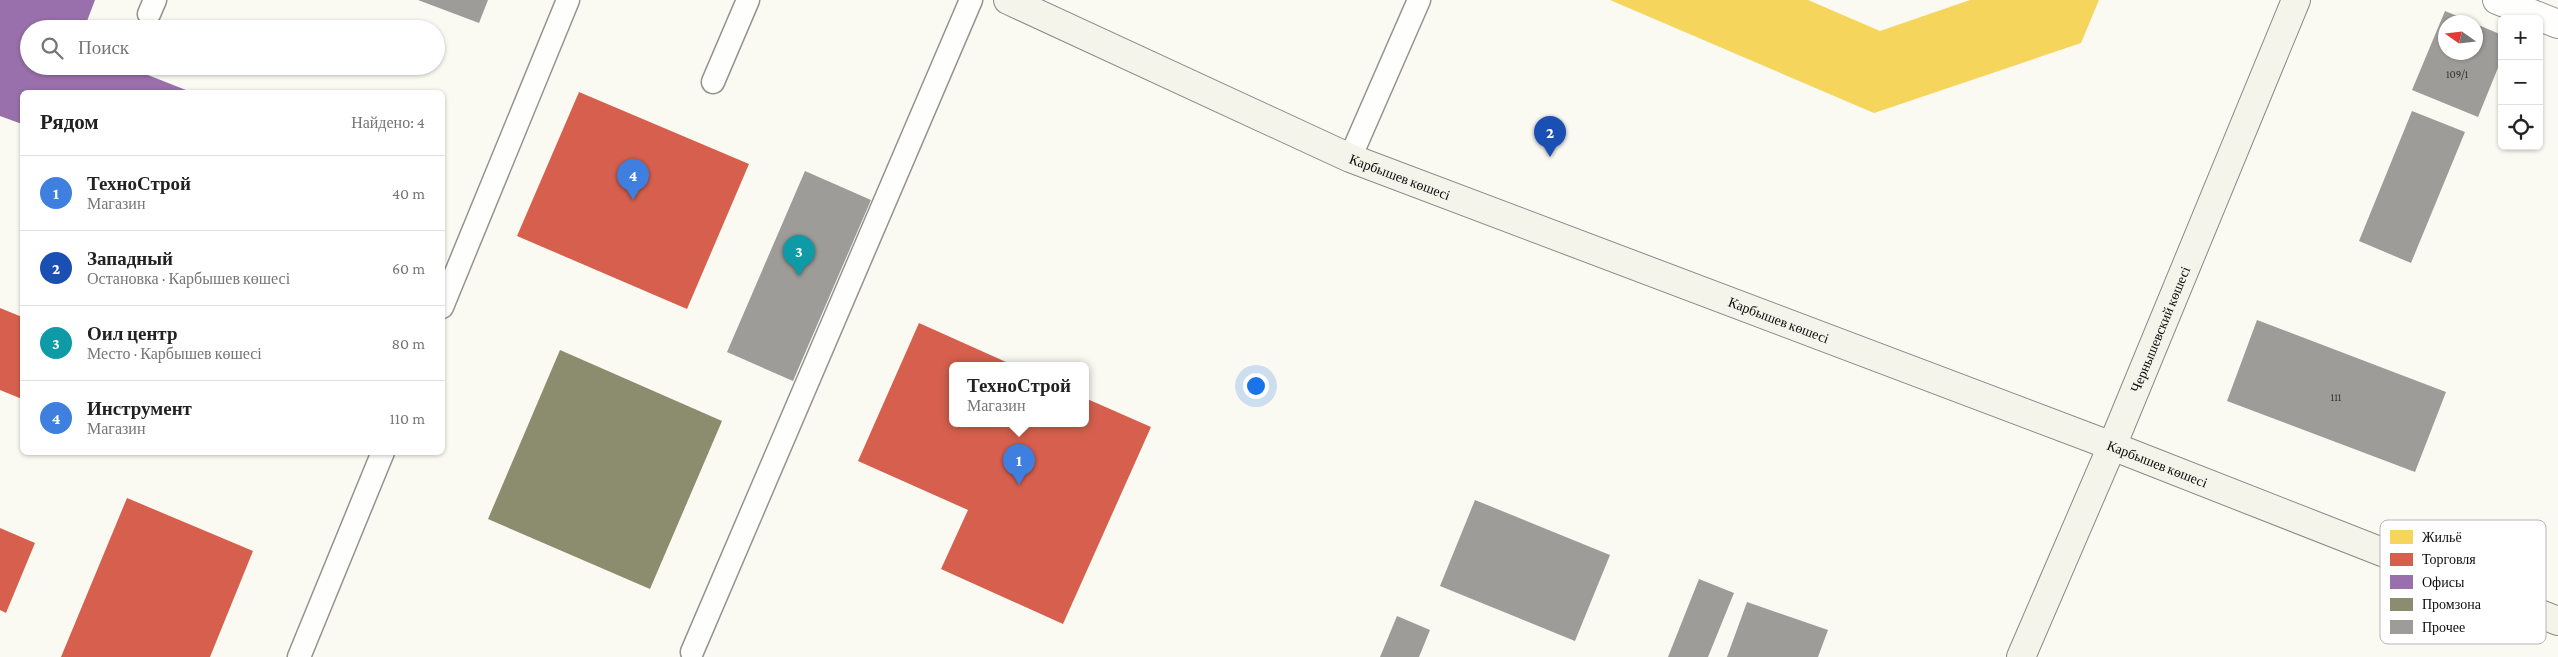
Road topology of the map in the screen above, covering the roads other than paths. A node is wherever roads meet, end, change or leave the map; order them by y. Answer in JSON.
{"nodes":[{"id":1,"x":568,"y":0,"type":"edge"},
{"id":2,"x":748,"y":0,"type":"edge"},
{"id":3,"x":971,"y":0,"type":"edge"},
{"id":4,"x":1008,"y":0,"type":"edge"},
{"id":5,"x":1419,"y":0,"type":"edge"},
{"id":6,"x":2296,"y":0,"type":"edge"},
{"id":7,"x":2496,"y":0,"type":"edge"},
{"id":8,"x":2558,"y":24,"type":"edge"},
{"id":9,"x":713,"y":82,"type":"dead end"},
{"id":10,"x":1350,"y":158,"type":"junction"},
{"id":11,"x":445,"y":300,"type":"edge"},
{"id":12,"x":2112,"y":446,"type":"junction"},
{"id":13,"x":382,"y":455,"type":"edge"},
{"id":14,"x":2380,"y":551,"type":"edge"},
{"id":15,"x":2546,"y":616,"type":"edge"},
{"id":16,"x":2558,"y":621,"type":"edge"},
{"id":17,"x":692,"y":652,"type":"dead end"},
{"id":18,"x":299,"y":657,"type":"edge"},
{"id":19,"x":2021,"y":657,"type":"edge"}],
"edges":[{"from":1,"to":11,"type":"lane"},
{"from":2,"to":9,"type":"lane"},
{"from":3,"to":17,"type":"lane"},
{"from":4,"to":10,"type":"main road","name":"Карбышев көшесі"},
{"from":5,"to":10,"type":"lane"},
{"from":6,"to":12,"type":"main road","name":"Чернышевский көшесі"},
{"from":7,"to":8,"type":"street"},
{"from":10,"to":12,"type":"main road","name":"Карбышев көшесі"},
{"from":12,"to":14,"type":"main road","name":"Карбышев көшесі"},
{"from":12,"to":19,"type":"main road","name":"Чернышевский көшесі"},
{"from":13,"to":18,"type":"lane"},
{"from":15,"to":16,"type":"main road","name":"Карбышев көшесі"}]}
